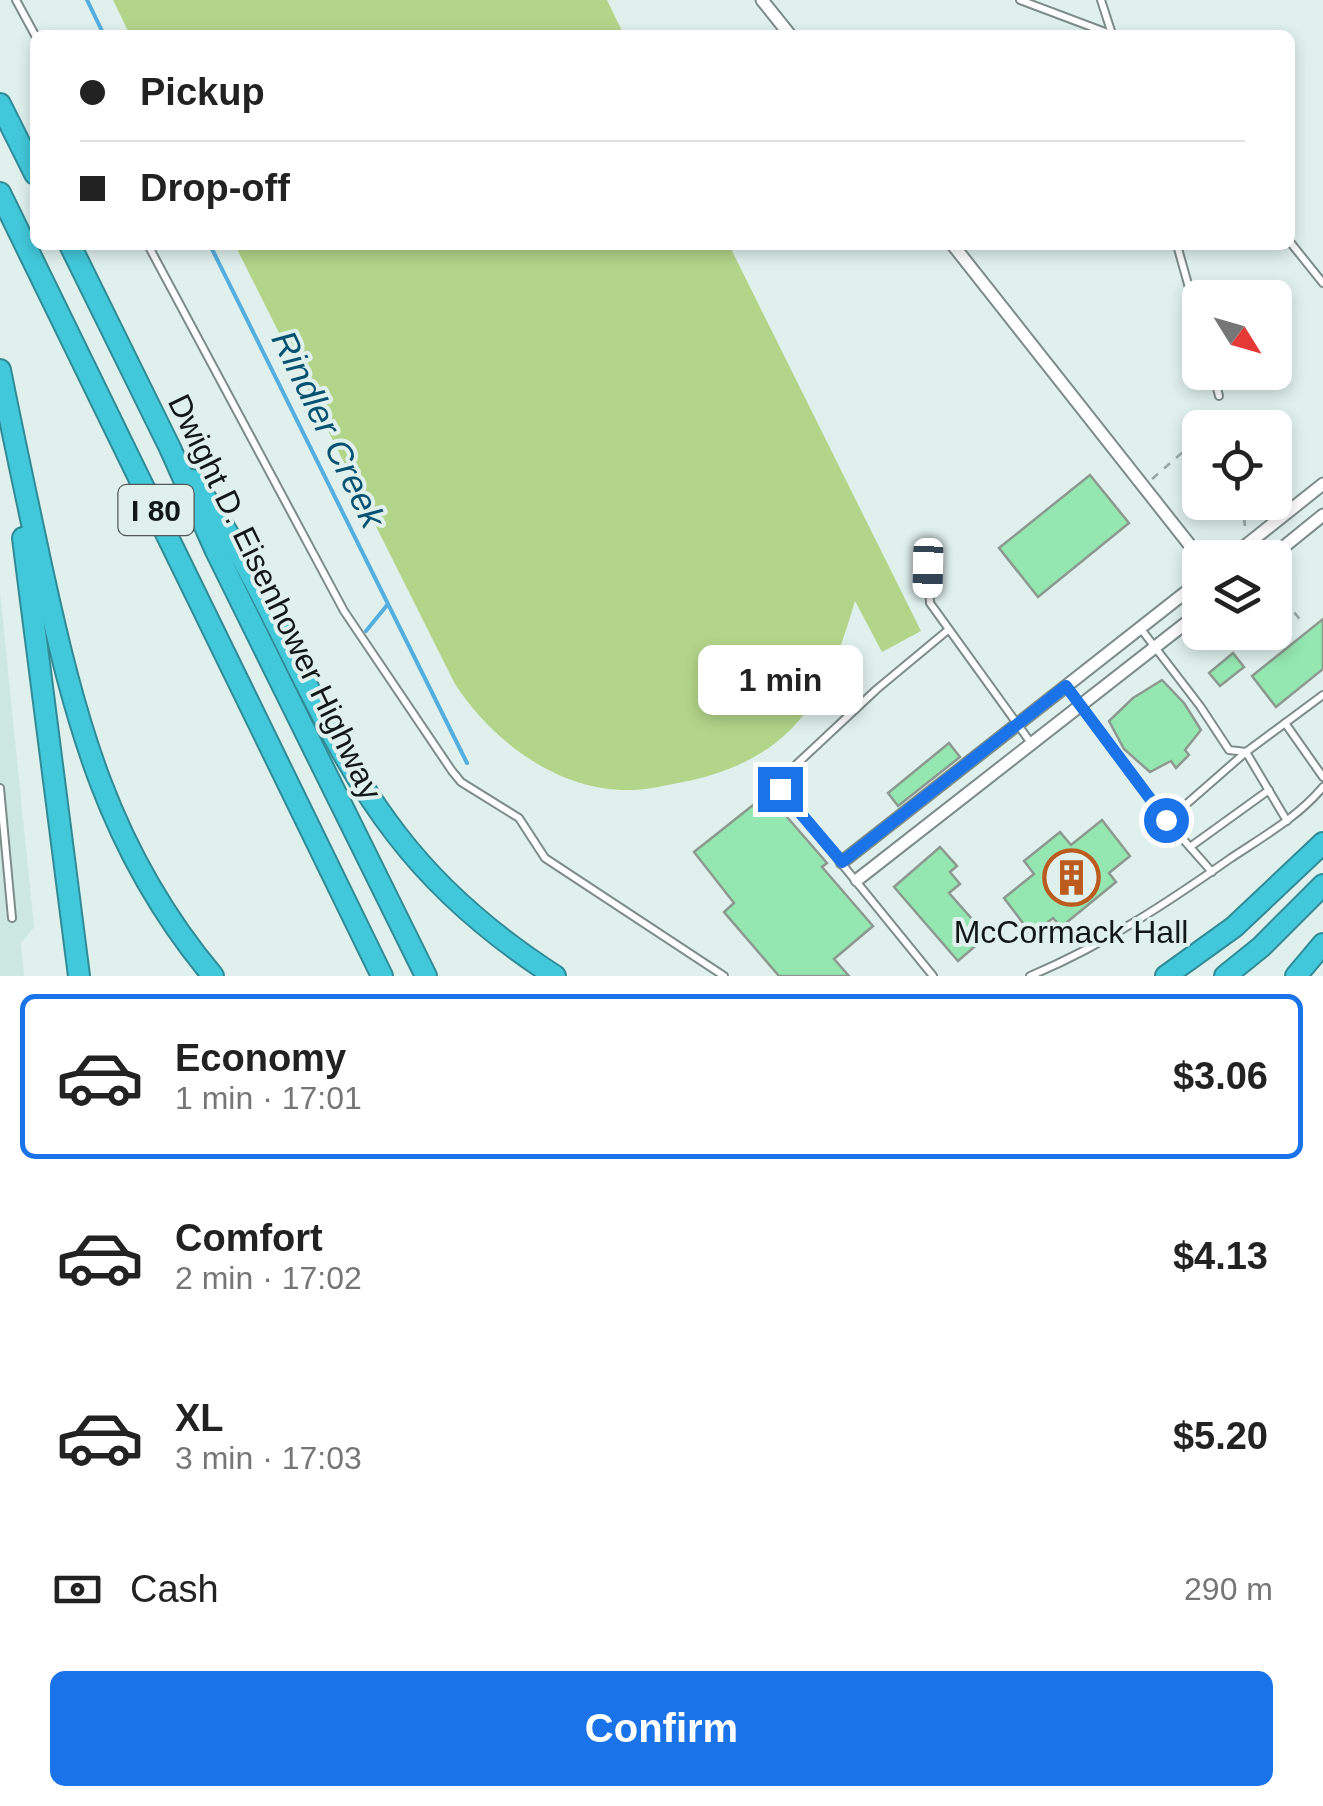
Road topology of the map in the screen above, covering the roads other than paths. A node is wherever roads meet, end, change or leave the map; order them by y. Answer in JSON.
{"nodes":[{"id":1,"x":16,"y":0,"type":"edge"},
{"id":2,"x":762,"y":0,"type":"edge"},
{"id":3,"x":1020,"y":0,"type":"edge"},
{"id":4,"x":1100,"y":0,"type":"edge"},
{"id":5,"x":32,"y":30,"type":"edge"},
{"id":6,"x":786,"y":30,"type":"edge"},
{"id":7,"x":1099,"y":30,"type":"edge"},
{"id":8,"x":1110,"y":30,"type":"edge"},
{"id":9,"x":0,"y":104,"type":"edge"},
{"id":10,"x":30,"y":164,"type":"edge"},
{"id":11,"x":0,"y":193,"type":"edge"},
{"id":12,"x":1295,"y":248,"type":"edge"},
{"id":13,"x":72,"y":250,"type":"edge"},
{"id":14,"x":151,"y":250,"type":"edge"},
{"id":15,"x":956,"y":250,"type":"edge"},
{"id":16,"x":1178,"y":250,"type":"edge"},
{"id":17,"x":1187,"y":280,"type":"edge"},
{"id":18,"x":1323,"y":283,"type":"edge"},
{"id":19,"x":0,"y":370,"type":"edge"},
{"id":20,"x":1217,"y":390,"type":"edge"},
{"id":21,"x":1219,"y":396,"type":"road end"},
{"id":22,"x":9,"y":416,"type":"junction"},
{"id":23,"x":170,"y":448,"type":"junction"},
{"id":24,"x":1323,"y":484,"type":"edge"},
{"id":25,"x":1323,"y":515,"type":"edge"},
{"id":26,"x":1186,"y":540,"type":"edge"},
{"id":27,"x":1253,"y":540,"type":"edge"},
{"id":28,"x":1292,"y":540,"type":"edge"},
{"id":29,"x":928,"y":568,"type":"dead end"},
{"id":30,"x":1182,"y":595,"type":"edge"},
{"id":31,"x":1182,"y":626,"type":"edge"},
{"id":32,"x":1140,"y":628,"type":"junction"},
{"id":33,"x":948,"y":630,"type":"junction"},
{"id":34,"x":1155,"y":648,"type":"junction"},
{"id":35,"x":1066,"y":686,"type":"junction"},
{"id":36,"x":1323,"y":694,"type":"edge"},
{"id":37,"x":1080,"y":706,"type":"junction"},
{"id":38,"x":1017,"y":724,"type":"junction"},
{"id":39,"x":1285,"y":724,"type":"junction"},
{"id":40,"x":1031,"y":744,"type":"junction"},
{"id":41,"x":1246,"y":752,"type":"junction"},
{"id":42,"x":1323,"y":777,"type":"edge"},
{"id":43,"x":1323,"y":786,"type":"edge"},
{"id":44,"x":1269,"y":790,"type":"junction"},
{"id":45,"x":0,"y":793,"type":"edge"},
{"id":46,"x":1166,"y":820,"type":"junction"},
{"id":47,"x":1287,"y":820,"type":"junction"},
{"id":48,"x":1323,"y":844,"type":"edge"},
{"id":49,"x":1190,"y":846,"type":"junction"},
{"id":50,"x":842,"y":862,"type":"junction"},
{"id":51,"x":1212,"y":872,"type":"junction"},
{"id":52,"x":857,"y":880,"type":"junction"},
{"id":53,"x":1323,"y":888,"type":"edge"},
{"id":54,"x":12,"y":918,"type":"dead end"},
{"id":55,"x":1323,"y":944,"type":"edge"},
{"id":56,"x":1323,"y":962,"type":"edge"},
{"id":57,"x":79,"y":976,"type":"edge"},
{"id":58,"x":214,"y":976,"type":"edge"},
{"id":59,"x":382,"y":976,"type":"edge"},
{"id":60,"x":426,"y":976,"type":"edge"},
{"id":61,"x":555,"y":976,"type":"edge"},
{"id":62,"x":724,"y":976,"type":"edge"},
{"id":63,"x":933,"y":976,"type":"edge"},
{"id":64,"x":1030,"y":976,"type":"edge"},
{"id":65,"x":1166,"y":976,"type":"edge"},
{"id":66,"x":1225,"y":976,"type":"edge"},
{"id":67,"x":1244,"y":976,"type":"edge"},
{"id":68,"x":1296,"y":976,"type":"edge"},
{"id":69,"x":1317,"y":976,"type":"edge"}],
"edges":[{"from":1,"to":5,"type":"lane"},
{"from":2,"to":6,"type":"street"},
{"from":3,"to":7,"type":"lane"},
{"from":4,"to":8,"type":"lane"},
{"from":9,"to":10,"type":"highway"},
{"from":11,"to":59,"type":"highway","name":"Dwight D. Eisenhower Highway","number":"I 80"},
{"from":12,"to":18,"type":"lane"},
{"from":13,"to":23,"type":"highway","name":"Dwight D. Eisenhower Highway","number":"I 80"},
{"from":14,"to":62,"type":"lane"},
{"from":15,"to":26,"type":"street"},
{"from":16,"to":17,"type":"lane"},
{"from":19,"to":22,"type":"highway"},
{"from":20,"to":21,"type":"lane"},
{"from":22,"to":57,"type":"highway"},
{"from":22,"to":58,"type":"highway"},
{"from":23,"to":60,"type":"highway","name":"Dwight D. Eisenhower Highway","number":"I 80"},
{"from":23,"to":61,"type":"highway"},
{"from":24,"to":27,"type":"street"},
{"from":25,"to":28,"type":"street"},
{"from":29,"to":33,"type":"lane"},
{"from":30,"to":32,"type":"street"},
{"from":31,"to":34,"type":"street"},
{"from":32,"to":34,"type":"lane"},
{"from":32,"to":35,"type":"street"},
{"from":33,"to":38,"type":"lane"},
{"from":33,"to":50,"type":"lane"},
{"from":34,"to":37,"type":"street"},
{"from":34,"to":41,"type":"lane"},
{"from":35,"to":37,"type":"lane"},
{"from":35,"to":38,"type":"street"},
{"from":36,"to":39,"type":"lane"},
{"from":37,"to":40,"type":"street"},
{"from":37,"to":46,"type":"lane"},
{"from":38,"to":40,"type":"lane"},
{"from":38,"to":50,"type":"street"},
{"from":39,"to":41,"type":"lane"},
{"from":39,"to":42,"type":"lane"},
{"from":40,"to":52,"type":"street"},
{"from":41,"to":44,"type":"lane"},
{"from":41,"to":46,"type":"lane"},
{"from":43,"to":47,"type":"lane"},
{"from":44,"to":47,"type":"lane"},
{"from":44,"to":49,"type":"lane"},
{"from":45,"to":54,"type":"lane"},
{"from":46,"to":49,"type":"lane"},
{"from":47,"to":51,"type":"lane"},
{"from":48,"to":65,"type":"highway"},
{"from":49,"to":51,"type":"lane"},
{"from":50,"to":52,"type":"lane"},
{"from":51,"to":64,"type":"lane"},
{"from":52,"to":63,"type":"lane"},
{"from":53,"to":66,"type":"highway"},
{"from":53,"to":67,"type":"highway"},
{"from":55,"to":68,"type":"highway"},
{"from":56,"to":69,"type":"highway"}]}
